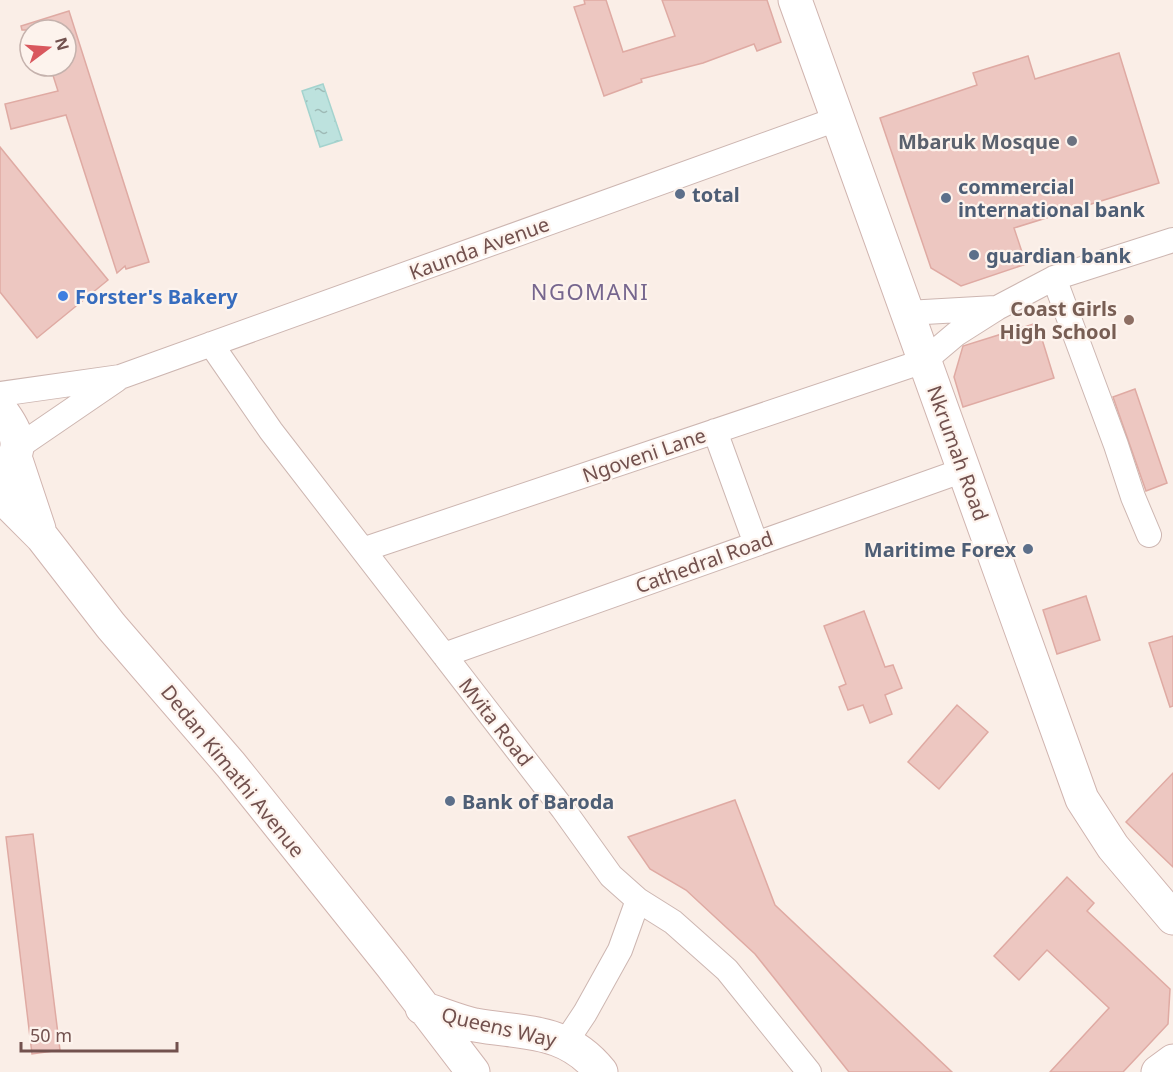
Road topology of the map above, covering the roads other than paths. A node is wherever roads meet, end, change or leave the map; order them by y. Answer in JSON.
{"nodes":[{"id":1,"x":795,"y":0,"type":"edge"},
{"id":2,"x":837,"y":118,"type":"junction"},
{"id":3,"x":1173,"y":240,"type":"edge"},
{"id":4,"x":1054,"y":278,"type":"junction"},
{"id":5,"x":998,"y":308,"type":"junction"},
{"id":6,"x":907,"y":313,"type":"junction"},
{"id":7,"x":211,"y":344,"type":"junction"},
{"id":8,"x":924,"y":361,"type":"junction"},
{"id":9,"x":120,"y":377,"type":"junction"},
{"id":10,"x":0,"y":394,"type":"edge"},
{"id":11,"x":0,"y":409,"type":"edge"},
{"id":12,"x":715,"y":431,"type":"junction"},
{"id":13,"x":11,"y":458,"type":"edge"},
{"id":14,"x":964,"y":470,"type":"junction"},
{"id":15,"x":0,"y":495,"type":"edge"},
{"id":16,"x":1149,"y":535,"type":"dead end"},
{"id":17,"x":42,"y":537,"type":"junction"},
{"id":18,"x":756,"y":544,"type":"junction"},
{"id":19,"x":365,"y":549,"type":"junction"},
{"id":20,"x":444,"y":655,"type":"junction"},
{"id":21,"x":638,"y":900,"type":"junction"},
{"id":22,"x":1173,"y":918,"type":"edge"},
{"id":23,"x":422,"y":1008,"type":"junction"},
{"id":24,"x":495,"y":1028,"type":"junction"},
{"id":25,"x":565,"y":1042,"type":"junction"},
{"id":26,"x":1173,"y":1061,"type":"edge"},
{"id":27,"x":475,"y":1072,"type":"edge"},
{"id":28,"x":601,"y":1072,"type":"edge"},
{"id":29,"x":810,"y":1072,"type":"edge"},
{"id":30,"x":1158,"y":1072,"type":"edge"}],
"edges":[{"from":1,"to":2,"type":"street","name":"Nkrumah Road"},
{"from":2,"to":6,"type":"street","name":"Nkrumah Road"},
{"from":2,"to":7,"type":"street","name":"Kaunda Avenue"},
{"from":3,"to":4,"type":"street"},
{"from":4,"to":5,"type":"street"},
{"from":4,"to":16,"type":"street"},
{"from":5,"to":6,"type":"street"},
{"from":5,"to":8,"type":"street"},
{"from":6,"to":8,"type":"street","name":"Nkrumah Road"},
{"from":7,"to":9,"type":"street","name":"Kaunda Avenue"},
{"from":7,"to":19,"type":"street","name":"Mvita Road"},
{"from":8,"to":12,"type":"street","name":"Ngoveni Lane"},
{"from":8,"to":14,"type":"street","name":"Nkrumah Road"},
{"from":9,"to":10,"type":"street"},
{"from":9,"to":13,"type":"street"},
{"from":11,"to":13,"type":"street","name":"Dedan Kimathi Avenue"},
{"from":12,"to":18,"type":"street"},
{"from":12,"to":19,"type":"street","name":"Ngoveni Lane"},
{"from":13,"to":17,"type":"street","name":"Dedan Kimathi Avenue"},
{"from":14,"to":18,"type":"street","name":"Cathedral Road"},
{"from":14,"to":22,"type":"street","name":"Nkrumah Road"},
{"from":15,"to":17,"type":"street","name":"Dedan Kimathi Avenue"},
{"from":17,"to":23,"type":"street","name":"Dedan Kimathi Avenue"},
{"from":18,"to":20,"type":"street","name":"Cathedral Road"},
{"from":19,"to":20,"type":"street","name":"Mvita Road"},
{"from":20,"to":21,"type":"street","name":"Mvita Road"},
{"from":21,"to":25,"type":"street"},
{"from":21,"to":29,"type":"street","name":"Mvita Road"},
{"from":23,"to":24,"type":"street","name":"Queens Way"},
{"from":23,"to":27,"type":"street","name":"Dedan Kimathi Avenue"},
{"from":24,"to":25,"type":"street","name":"Queens Way"},
{"from":24,"to":27,"type":"street"},
{"from":25,"to":28,"type":"street","name":"Queens Way"},
{"from":26,"to":30,"type":"street"}]}
